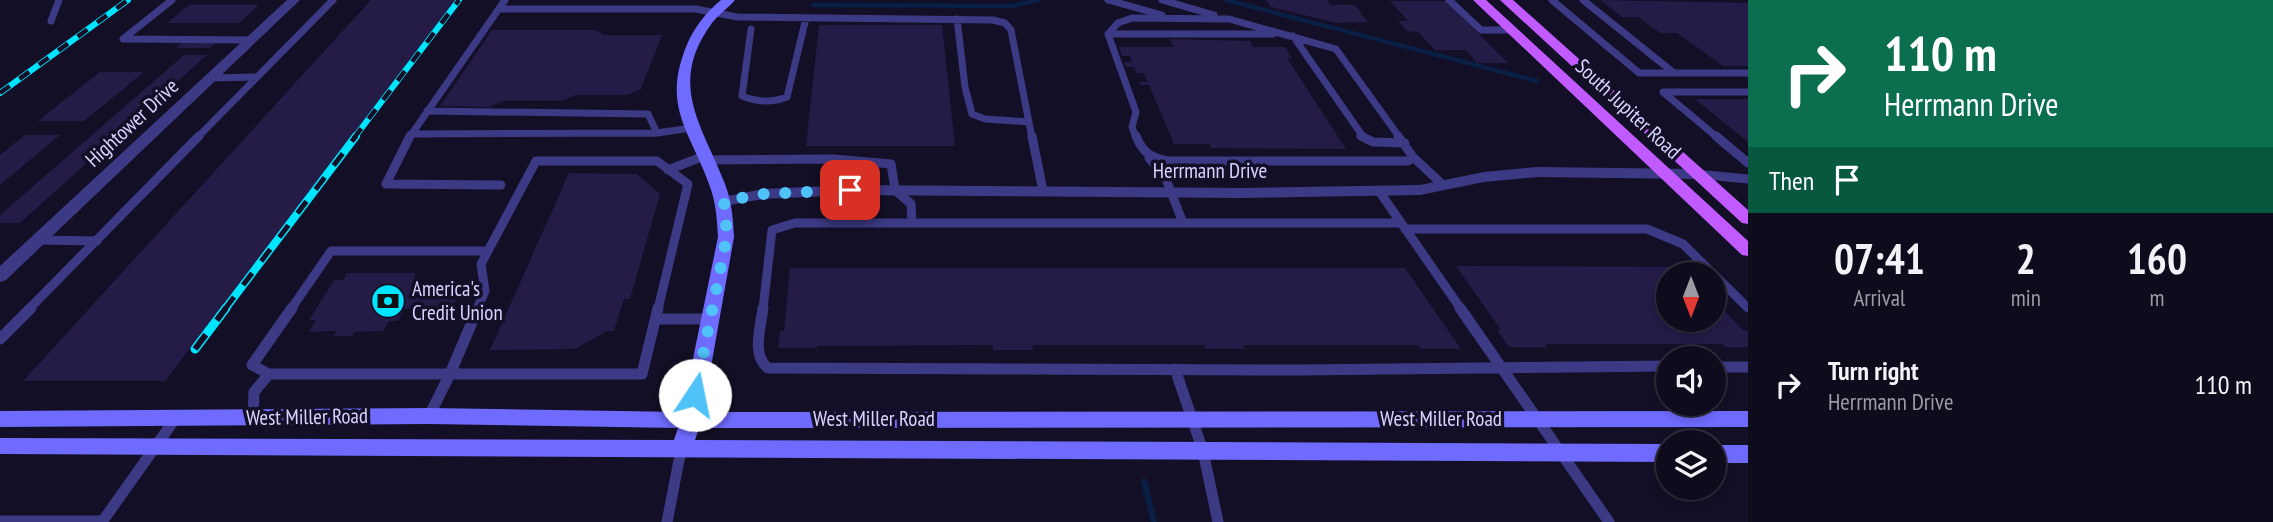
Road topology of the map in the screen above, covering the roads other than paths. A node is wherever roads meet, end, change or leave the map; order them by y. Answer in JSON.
{"nodes":[{"id":1,"x":60,"y":0,"type":"edge"},
{"id":2,"x":172,"y":0,"type":"edge"},
{"id":3,"x":294,"y":0,"type":"edge"},
{"id":4,"x":333,"y":0,"type":"edge"},
{"id":5,"x":505,"y":0,"type":"edge"},
{"id":6,"x":729,"y":0,"type":"edge"},
{"id":7,"x":1108,"y":0,"type":"edge"},
{"id":8,"x":1162,"y":0,"type":"edge"},
{"id":9,"x":1449,"y":0,"type":"edge"},
{"id":10,"x":1479,"y":0,"type":"edge"},
{"id":11,"x":1506,"y":0,"type":"edge"},
{"id":12,"x":1552,"y":0,"type":"edge"},
{"id":13,"x":1583,"y":0,"type":"edge"},
{"id":14,"x":499,"y":9,"type":"junction"},
{"id":15,"x":715,"y":13,"type":"junction"},
{"id":16,"x":806,"y":18,"type":"junction"},
{"id":17,"x":1171,"y":18,"type":"junction"},
{"id":18,"x":1224,"y":18,"type":"junction"},
{"id":19,"x":957,"y":19,"type":"junction"},
{"id":20,"x":51,"y":21,"type":"dead end"},
{"id":21,"x":751,"y":29,"type":"dead end"},
{"id":22,"x":1510,"y":30,"type":"junction"},
{"id":23,"x":1108,"y":34,"type":"junction"},
{"id":24,"x":1290,"y":35,"type":"junction"},
{"id":25,"x":251,"y":40,"type":"junction"},
{"id":26,"x":1674,"y":73,"type":"junction"},
{"id":27,"x":1748,"y":73,"type":"edge"},
{"id":28,"x":257,"y":77,"type":"junction"},
{"id":29,"x":211,"y":78,"type":"junction"},
{"id":30,"x":1748,"y":92,"type":"edge"},
{"id":31,"x":427,"y":111,"type":"junction"},
{"id":32,"x":1030,"y":122,"type":"junction"},
{"id":33,"x":691,"y":128,"type":"junction"},
{"id":34,"x":657,"y":133,"type":"junction"},
{"id":35,"x":411,"y":134,"type":"junction"},
{"id":36,"x":1405,"y":143,"type":"junction"},
{"id":37,"x":1149,"y":157,"type":"junction"},
{"id":38,"x":705,"y":158,"type":"junction"},
{"id":39,"x":1413,"y":158,"type":"junction"},
{"id":40,"x":1748,"y":163,"type":"edge"},
{"id":41,"x":668,"y":170,"type":"junction"},
{"id":42,"x":1696,"y":173,"type":"junction"},
{"id":43,"x":1665,"y":174,"type":"junction"},
{"id":44,"x":1748,"y":179,"type":"edge"},
{"id":45,"x":500,"y":185,"type":"dead end"},
{"id":46,"x":1443,"y":185,"type":"junction"},
{"id":47,"x":895,"y":190,"type":"junction"},
{"id":48,"x":1043,"y":191,"type":"junction"},
{"id":49,"x":1379,"y":191,"type":"junction"},
{"id":50,"x":1172,"y":192,"type":"junction"},
{"id":51,"x":724,"y":201,"type":"junction"},
{"id":52,"x":1748,"y":219,"type":"edge"},
{"id":53,"x":912,"y":223,"type":"junction"},
{"id":54,"x":1183,"y":223,"type":"junction"},
{"id":55,"x":1403,"y":226,"type":"junction"},
{"id":56,"x":38,"y":240,"type":"junction"},
{"id":57,"x":97,"y":241,"type":"junction"},
{"id":58,"x":487,"y":251,"type":"junction"},
{"id":59,"x":1748,"y":251,"type":"edge"},
{"id":60,"x":0,"y":276,"type":"edge"},
{"id":61,"x":1748,"y":308,"type":"edge"},
{"id":62,"x":656,"y":319,"type":"junction"},
{"id":63,"x":710,"y":319,"type":"junction"},
{"id":64,"x":0,"y":339,"type":"edge"},
{"id":65,"x":1656,"y":366,"type":"edge"},
{"id":66,"x":1501,"y":367,"type":"junction"},
{"id":67,"x":1726,"y":367,"type":"edge"},
{"id":68,"x":1748,"y":367,"type":"edge"},
{"id":69,"x":1175,"y":369,"type":"junction"},
{"id":70,"x":451,"y":372,"type":"junction"},
{"id":71,"x":269,"y":374,"type":"junction"},
{"id":72,"x":429,"y":416,"type":"junction"},
{"id":73,"x":253,"y":418,"type":"junction"},
{"id":74,"x":1192,"y":418,"type":"junction"},
{"id":75,"x":0,"y":419,"type":"edge"},
{"id":76,"x":174,"y":419,"type":"junction"},
{"id":77,"x":1537,"y":419,"type":"junction"},
{"id":78,"x":1748,"y":419,"type":"edge"},
{"id":79,"x":691,"y":420,"type":"junction"},
{"id":80,"x":0,"y":446,"type":"edge"},
{"id":81,"x":156,"y":446,"type":"junction"},
{"id":82,"x":681,"y":450,"type":"junction"},
{"id":83,"x":1203,"y":451,"type":"junction"},
{"id":84,"x":1560,"y":453,"type":"junction"},
{"id":85,"x":1656,"y":453,"type":"edge"},
{"id":86,"x":1726,"y":454,"type":"edge"},
{"id":87,"x":1748,"y":454,"type":"edge"},
{"id":88,"x":0,"y":521,"type":"edge"},
{"id":89,"x":102,"y":521,"type":"edge"},
{"id":90,"x":667,"y":522,"type":"edge"},
{"id":91,"x":1218,"y":522,"type":"edge"},
{"id":92,"x":1609,"y":522,"type":"edge"}],
"edges":[{"from":1,"to":20,"type":"lane"},
{"from":2,"to":25,"type":"lane"},
{"from":3,"to":25,"type":"street","name":"Hightower Drive"},
{"from":4,"to":28,"type":"lane"},
{"from":5,"to":14,"type":"lane"},
{"from":6,"to":15,"type":"main road"},
{"from":7,"to":17,"type":"lane"},
{"from":8,"to":18,"type":"lane"},
{"from":9,"to":22,"type":"lane"},
{"from":10,"to":22,"type":"main road","name":"South Jupiter Road"},
{"from":11,"to":42,"type":"main road","name":"South Jupiter Road"},
{"from":12,"to":26,"type":"lane"},
{"from":13,"to":26,"type":"lane"},
{"from":14,"to":15,"type":"lane"},
{"from":14,"to":31,"type":"lane"},
{"from":15,"to":16,"type":"lane"},
{"from":15,"to":33,"type":"main road"},
{"from":16,"to":19,"type":"lane"},
{"from":16,"to":21,"type":"lane"},
{"from":17,"to":18,"type":"lane"},
{"from":17,"to":23,"type":"lane"},
{"from":18,"to":24,"type":"lane"},
{"from":19,"to":32,"type":"lane"},
{"from":19,"to":32,"type":"lane"},
{"from":22,"to":43,"type":"main road","name":"South Jupiter Road"},
{"from":23,"to":24,"type":"lane"},
{"from":23,"to":37,"type":"lane"},
{"from":24,"to":36,"type":"lane"},
{"from":24,"to":36,"type":"lane"},
{"from":25,"to":29,"type":"street","name":"Hightower Drive"},
{"from":26,"to":27,"type":"lane"},
{"from":28,"to":29,"type":"lane"},
{"from":28,"to":57,"type":"lane"},
{"from":29,"to":56,"type":"street","name":"Hightower Drive"},
{"from":30,"to":40,"type":"lane"},
{"from":31,"to":34,"type":"lane"},
{"from":31,"to":35,"type":"lane"},
{"from":32,"to":48,"type":"lane"},
{"from":33,"to":34,"type":"lane"},
{"from":33,"to":38,"type":"main road"},
{"from":34,"to":35,"type":"lane"},
{"from":35,"to":45,"type":"lane"},
{"from":36,"to":39,"type":"lane"},
{"from":37,"to":39,"type":"lane"},
{"from":37,"to":50,"type":"lane"},
{"from":38,"to":41,"type":"lane"},
{"from":38,"to":47,"type":"lane"},
{"from":38,"to":51,"type":"main road"},
{"from":39,"to":46,"type":"lane"},
{"from":41,"to":58,"type":"lane"},
{"from":41,"to":62,"type":"lane"},
{"from":42,"to":43,"type":"street","name":"Herrmann Drive"},
{"from":42,"to":44,"type":"lane"},
{"from":42,"to":52,"type":"main road","name":"South Jupiter Road"},
{"from":43,"to":46,"type":"street","name":"Herrmann Drive"},
{"from":43,"to":59,"type":"main road","name":"South Jupiter Road"},
{"from":46,"to":49,"type":"street","name":"Herrmann Drive"},
{"from":47,"to":48,"type":"street","name":"Herrmann Drive"},
{"from":47,"to":51,"type":"street","name":"Herrmann Drive"},
{"from":47,"to":53,"type":"lane"},
{"from":48,"to":50,"type":"street","name":"Herrmann Drive"},
{"from":49,"to":50,"type":"street","name":"Herrmann Drive"},
{"from":49,"to":55,"type":"lane"},
{"from":50,"to":54,"type":"lane"},
{"from":51,"to":63,"type":"main road"},
{"from":53,"to":54,"type":"lane"},
{"from":53,"to":69,"type":"lane"},
{"from":54,"to":55,"type":"lane"},
{"from":55,"to":61,"type":"lane"},
{"from":55,"to":66,"type":"lane"},
{"from":56,"to":57,"type":"lane"},
{"from":56,"to":60,"type":"street","name":"Hightower Drive"},
{"from":57,"to":64,"type":"lane"},
{"from":58,"to":70,"type":"lane"},
{"from":58,"to":71,"type":"lane"},
{"from":62,"to":63,"type":"lane"},
{"from":62,"to":70,"type":"lane"},
{"from":63,"to":79,"type":"main road"},
{"from":65,"to":66,"type":"lane"},
{"from":66,"to":69,"type":"lane"},
{"from":66,"to":77,"type":"lane"},
{"from":67,"to":68,"type":"lane"},
{"from":69,"to":74,"type":"lane"},
{"from":70,"to":71,"type":"lane"},
{"from":70,"to":72,"type":"lane"},
{"from":71,"to":73,"type":"lane"},
{"from":72,"to":73,"type":"main road","name":"West Miller Road"},
{"from":72,"to":79,"type":"main road","name":"West Miller Road"},
{"from":73,"to":76,"type":"main road","name":"West Miller Road"},
{"from":74,"to":77,"type":"main road","name":"West Miller Road"},
{"from":74,"to":79,"type":"main road","name":"West Miller Road"},
{"from":74,"to":83,"type":"lane"},
{"from":75,"to":76,"type":"main road","name":"West Miller Road"},
{"from":76,"to":81,"type":"lane"},
{"from":77,"to":78,"type":"main road","name":"West Miller Road"},
{"from":77,"to":84,"type":"lane"},
{"from":79,"to":82,"type":"main road"},
{"from":80,"to":81,"type":"main road","name":"West Miller Road"},
{"from":81,"to":82,"type":"main road","name":"West Miller Road"},
{"from":81,"to":89,"type":"lane"},
{"from":82,"to":83,"type":"main road","name":"West Miller Road"},
{"from":82,"to":90,"type":"lane"},
{"from":83,"to":84,"type":"main road","name":"West Miller Road"},
{"from":83,"to":91,"type":"lane"},
{"from":84,"to":85,"type":"main road","name":"West Miller Road"},
{"from":84,"to":92,"type":"lane"},
{"from":86,"to":87,"type":"main road"},
{"from":88,"to":89,"type":"lane"}]}
